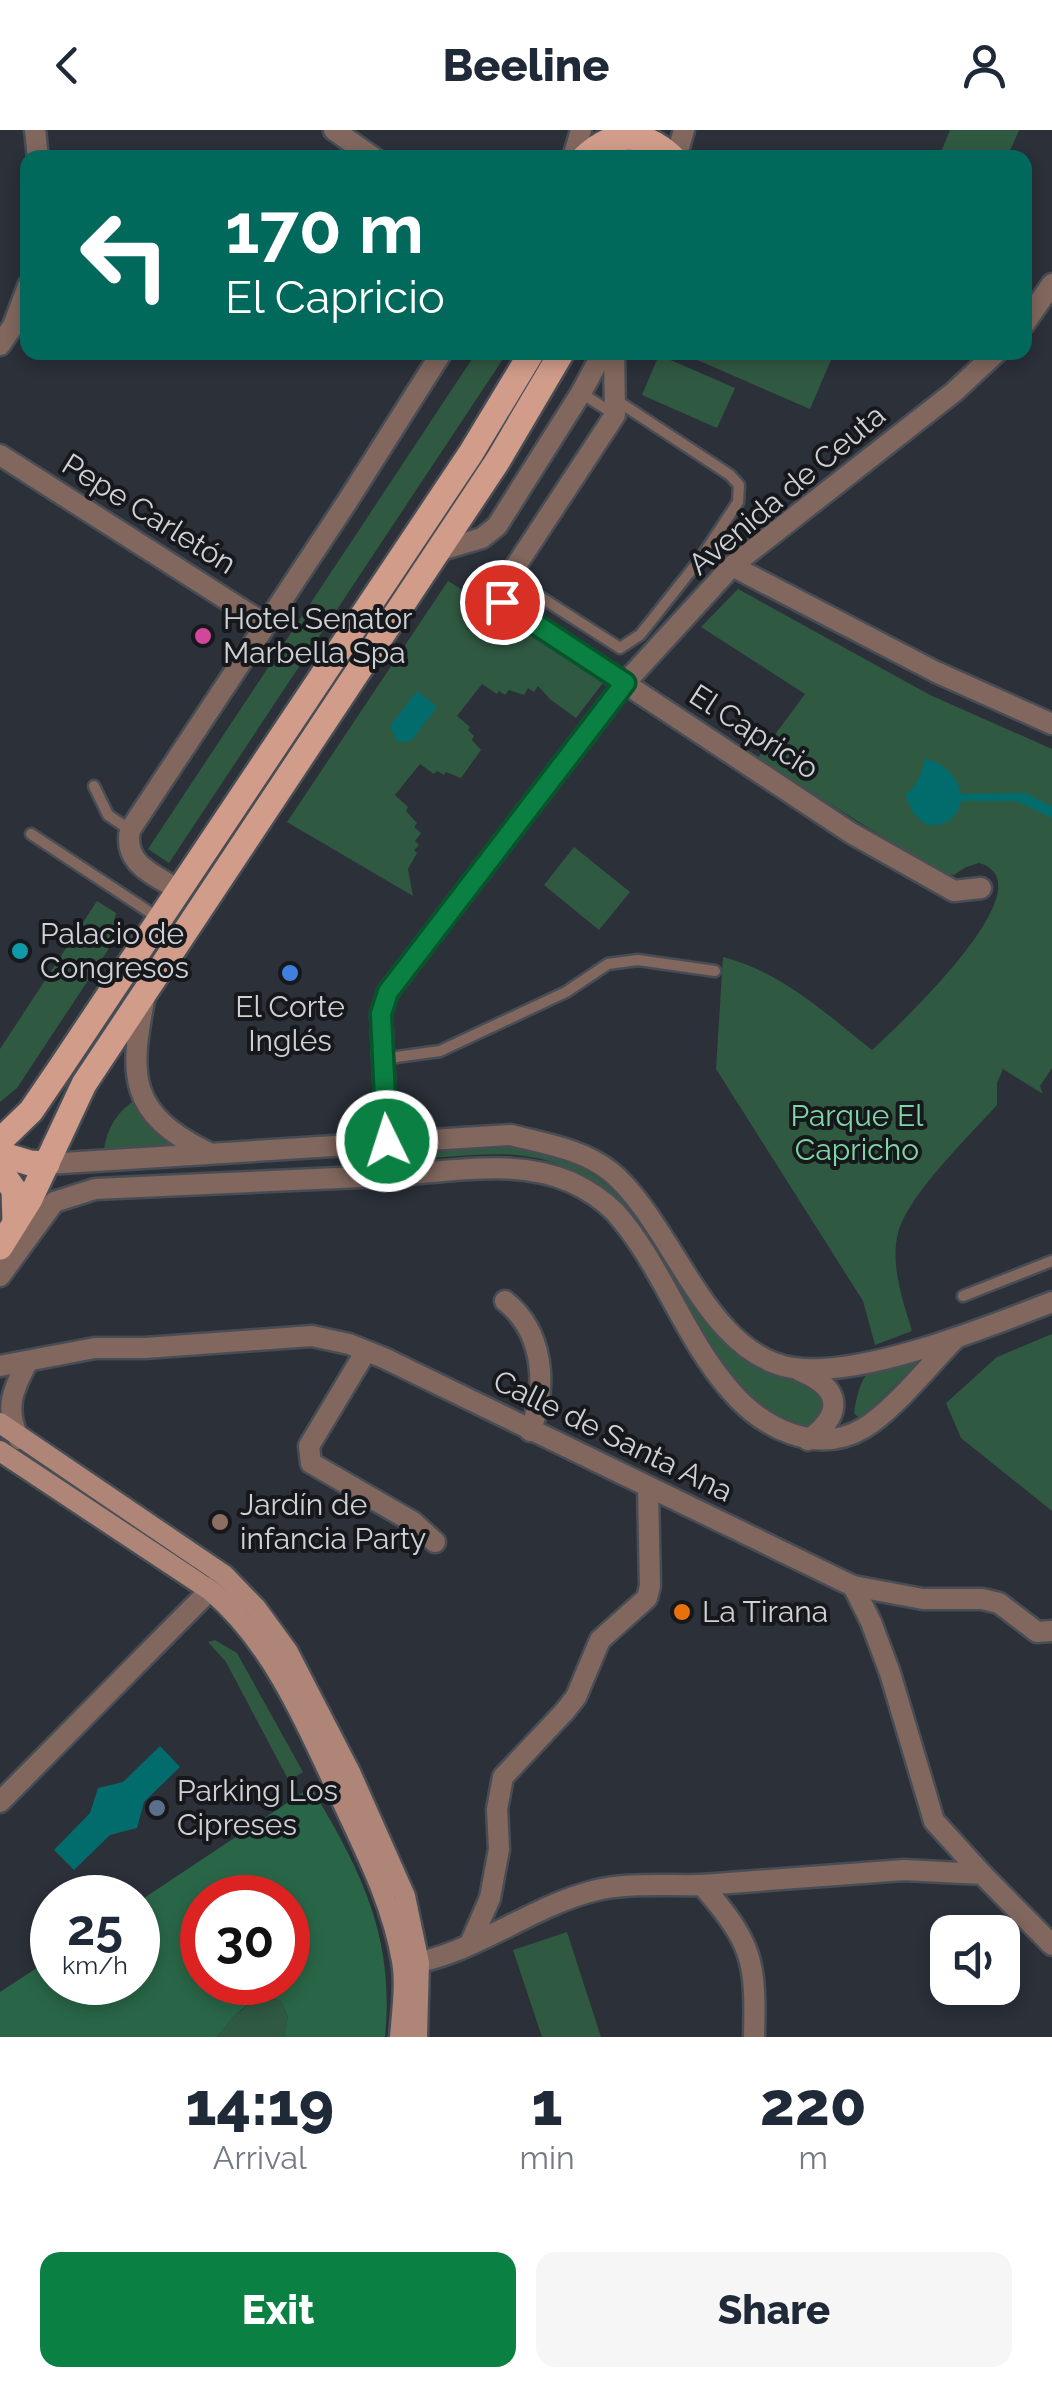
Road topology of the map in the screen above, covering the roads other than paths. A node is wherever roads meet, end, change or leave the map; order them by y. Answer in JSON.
{"nodes":[{"id":1,"x":334,"y":130,"type":"edge"},
{"id":2,"x":640,"y":141,"type":"edge"},
{"id":3,"x":362,"y":150,"type":"edge"},
{"id":4,"x":593,"y":150,"type":"edge"},
{"id":5,"x":1052,"y":284,"type":"edge"},
{"id":6,"x":20,"y":306,"type":"edge"},
{"id":7,"x":1032,"y":313,"type":"edge"},
{"id":8,"x":0,"y":345,"type":"edge"},
{"id":9,"x":437,"y":360,"type":"edge"},
{"id":10,"x":526,"y":360,"type":"edge"},
{"id":11,"x":557,"y":360,"type":"edge"},
{"id":12,"x":599,"y":360,"type":"edge"},
{"id":13,"x":614,"y":360,"type":"edge"},
{"id":14,"x":988,"y":360,"type":"edge"},
{"id":15,"x":582,"y":393,"type":"junction"},
{"id":16,"x":615,"y":407,"type":"junction"},
{"id":17,"x":0,"y":455,"type":"edge"},
{"id":18,"x":438,"y":551,"type":"junction"},
{"id":19,"x":732,"y":566,"type":"junction"},
{"id":20,"x":509,"y":577,"type":"junction"},
{"id":21,"x":266,"y":624,"type":"junction"},
{"id":22,"x":625,"y":683,"type":"junction"},
{"id":23,"x":1052,"y":724,"type":"edge"},
{"id":24,"x":94,"y":786,"type":"dead end"},
{"id":25,"x":130,"y":830,"type":"junction"},
{"id":26,"x":32,"y":834,"type":"dead end"},
{"id":27,"x":981,"y":888,"type":"dead end"},
{"id":28,"x":179,"y":890,"type":"junction"},
{"id":29,"x":160,"y":919,"type":"junction"},
{"id":30,"x":715,"y":971,"type":"dead end"},
{"id":31,"x":146,"y":991,"type":"junction"},
{"id":32,"x":381,"y":1059,"type":"junction"},
{"id":33,"x":0,"y":1141,"type":"edge"},
{"id":34,"x":387,"y":1141,"type":"junction"},
{"id":35,"x":209,"y":1153,"type":"junction"},
{"id":36,"x":0,"y":1154,"type":"edge"},
{"id":37,"x":48,"y":1164,"type":"junction"},
{"id":38,"x":0,"y":1170,"type":"edge"},
{"id":39,"x":7,"y":1237,"type":"edge"},
{"id":40,"x":1052,"y":1261,"type":"edge"},
{"id":41,"x":0,"y":1276,"type":"edge"},
{"id":42,"x":964,"y":1296,"type":"dead end"},
{"id":43,"x":505,"y":1301,"type":"dead end"},
{"id":44,"x":1052,"y":1302,"type":"edge"},
{"id":45,"x":956,"y":1338,"type":"junction"},
{"id":46,"x":366,"y":1351,"type":"junction"},
{"id":47,"x":28,"y":1361,"type":"junction"},
{"id":48,"x":0,"y":1366,"type":"edge"},
{"id":49,"x":794,"y":1368,"type":"junction"},
{"id":50,"x":0,"y":1424,"type":"edge"},
{"id":51,"x":530,"y":1431,"type":"junction"},
{"id":52,"x":19,"y":1439,"type":"junction"},
{"id":53,"x":808,"y":1440,"type":"junction"},
{"id":54,"x":0,"y":1452,"type":"edge"},
{"id":55,"x":648,"y":1487,"type":"junction"},
{"id":56,"x":436,"y":1542,"type":"dead end"},
{"id":57,"x":218,"y":1583,"type":"junction"},
{"id":58,"x":853,"y":1586,"type":"junction"},
{"id":59,"x":1052,"y":1631,"type":"edge"},
{"id":60,"x":0,"y":1802,"type":"edge"},
{"id":61,"x":982,"y":1874,"type":"junction"},
{"id":62,"x":702,"y":1885,"type":"junction"},
{"id":63,"x":470,"y":1944,"type":"junction"},
{"id":64,"x":1052,"y":1945,"type":"edge"},
{"id":65,"x":411,"y":1964,"type":"junction"},
{"id":66,"x":400,"y":2037,"type":"edge"},
{"id":67,"x":417,"y":2037,"type":"edge"},
{"id":68,"x":754,"y":2037,"type":"edge"}],
"edges":[{"from":1,"to":3,"type":"street"},
{"from":2,"to":4,"type":"main road"},
{"from":5,"to":7,"type":"street"},
{"from":6,"to":8,"type":"street"},
{"from":9,"to":21,"type":"street"},
{"from":10,"to":28,"type":"main road"},
{"from":11,"to":18,"type":"main road"},
{"from":12,"to":15,"type":"street"},
{"from":13,"to":16,"type":"street"},
{"from":14,"to":19,"type":"street","name":"Avenida de Ceuta"},
{"from":15,"to":16,"type":"lane"},
{"from":15,"to":18,"type":"street"},
{"from":16,"to":20,"type":"street"},
{"from":16,"to":20,"type":"lane"},
{"from":17,"to":21,"type":"street","name":"Pepe Carletón"},
{"from":18,"to":31,"type":"main road"},
{"from":19,"to":22,"type":"street","name":"Avenida de Ceuta"},
{"from":19,"to":23,"type":"street"},
{"from":20,"to":22,"type":"street","name":"El Capricio"},
{"from":21,"to":25,"type":"street"},
{"from":22,"to":27,"type":"street","name":"El Capricio"},
{"from":22,"to":32,"type":"street","name":"Avenida de Ceuta"},
{"from":24,"to":25,"type":"lane"},
{"from":25,"to":28,"type":"street"},
{"from":26,"to":29,"type":"lane"},
{"from":28,"to":29,"type":"main road"},
{"from":29,"to":33,"type":"main road"},
{"from":30,"to":32,"type":"lane"},
{"from":31,"to":35,"type":"street"},
{"from":31,"to":37,"type":"main road"},
{"from":32,"to":34,"type":"street","name":"Avenida de Ceuta"},
{"from":34,"to":35,"type":"street"},
{"from":34,"to":49,"type":"street"},
{"from":35,"to":37,"type":"street"},
{"from":36,"to":37,"type":"main road"},
{"from":37,"to":39,"type":"main road"},
{"from":38,"to":39,"type":"main road"},
{"from":40,"to":42,"type":"lane"},
{"from":41,"to":53,"type":"street"},
{"from":43,"to":51,"type":"street"},
{"from":44,"to":45,"type":"street"},
{"from":45,"to":49,"type":"street"},
{"from":45,"to":53,"type":"street"},
{"from":46,"to":47,"type":"street","name":"Calle de Santa Ana"},
{"from":46,"to":51,"type":"street","name":"Calle de Santa Ana"},
{"from":46,"to":56,"type":"street"},
{"from":47,"to":48,"type":"street","name":"Calle de Santa Ana"},
{"from":47,"to":52,"type":"street"},
{"from":49,"to":53,"type":"street"},
{"from":50,"to":52,"type":"main road"},
{"from":51,"to":55,"type":"street","name":"Calle de Santa Ana"},
{"from":52,"to":57,"type":"main road"},
{"from":54,"to":57,"type":"main road"},
{"from":55,"to":58,"type":"street","name":"Calle de Santa Ana"},
{"from":55,"to":63,"type":"street"},
{"from":57,"to":60,"type":"street"},
{"from":57,"to":65,"type":"main road"},
{"from":58,"to":59,"type":"street","name":"Calle de Santa Ana"},
{"from":58,"to":61,"type":"street"},
{"from":61,"to":62,"type":"street"},
{"from":61,"to":64,"type":"street"},
{"from":62,"to":63,"type":"street"},
{"from":62,"to":68,"type":"street"},
{"from":63,"to":65,"type":"street"},
{"from":65,"to":66,"type":"main road"},
{"from":65,"to":67,"type":"main road"}]}
